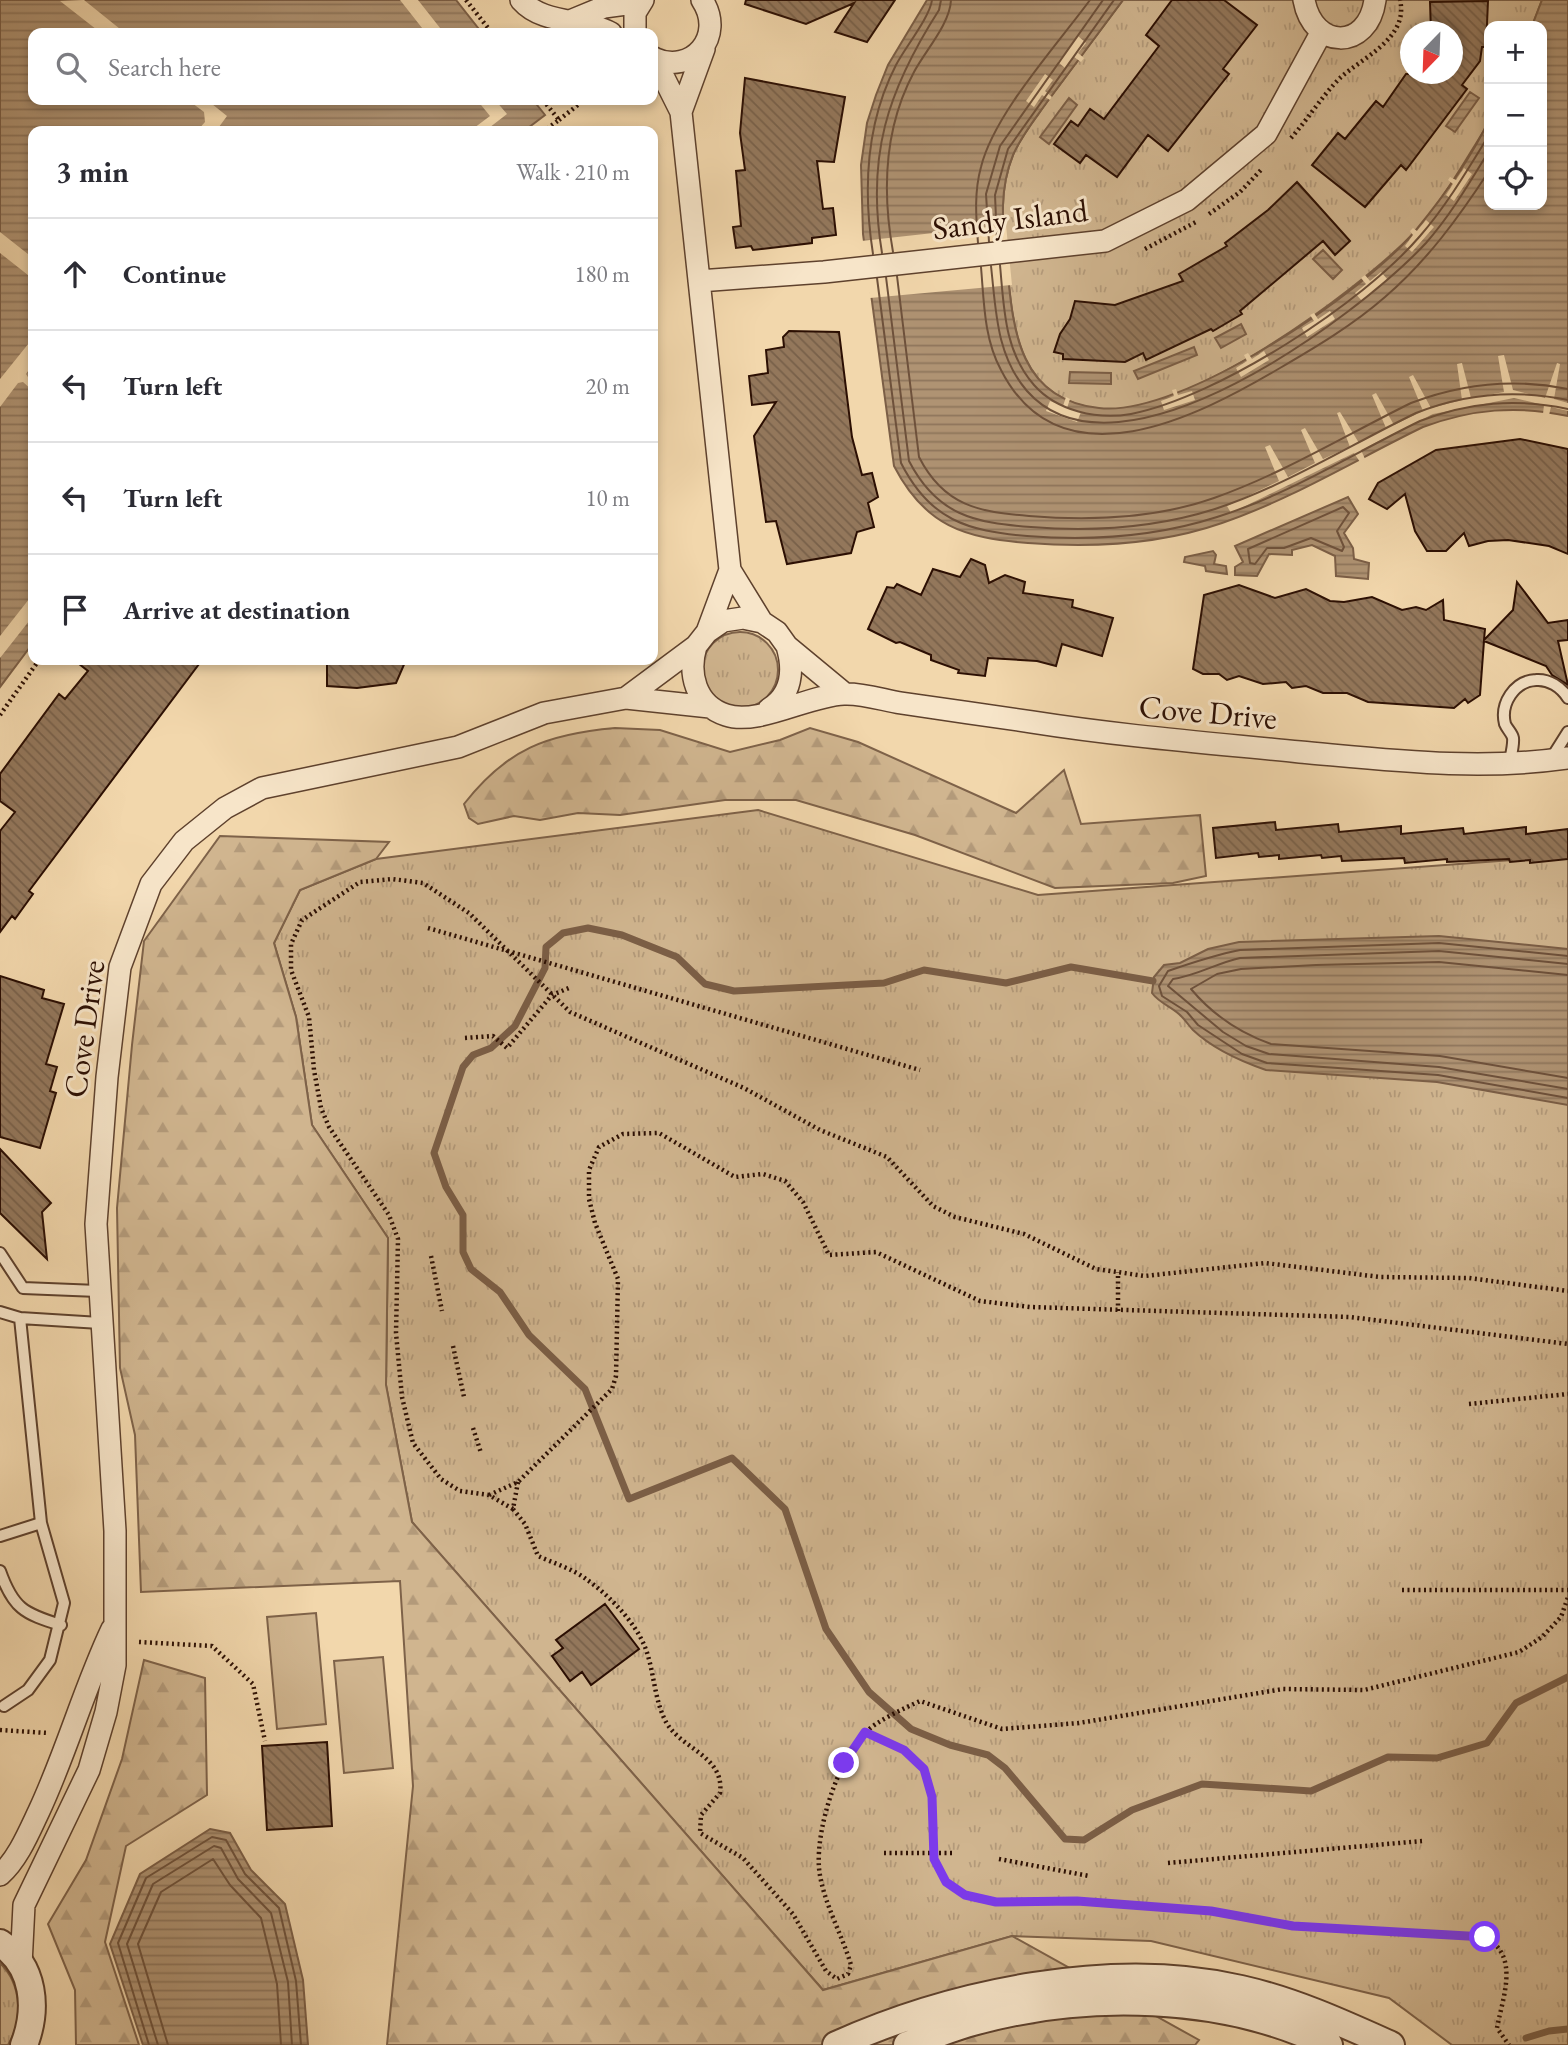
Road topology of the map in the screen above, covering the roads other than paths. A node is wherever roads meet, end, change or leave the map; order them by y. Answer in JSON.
{"nodes":[{"id":1,"x":521,"y":0,"type":"edge"},
{"id":2,"x":1304,"y":0,"type":"edge"},
{"id":3,"x":1375,"y":0,"type":"edge"},
{"id":4,"x":642,"y":1,"type":"edge"},
{"id":5,"x":707,"y":3,"type":"edge"},
{"id":6,"x":570,"y":21,"type":"junction"},
{"id":7,"x":594,"y":28,"type":"edge"},
{"id":8,"x":635,"y":28,"type":"edge"},
{"id":9,"x":1321,"y":33,"type":"junction"},
{"id":10,"x":705,"y":46,"type":"junction"},
{"id":11,"x":658,"y":60,"type":"edge"},
{"id":12,"x":658,"y":68,"type":"edge"},
{"id":13,"x":681,"y":113,"type":"junction"},
{"id":14,"x":699,"y":281,"type":"junction"},
{"id":15,"x":730,"y":570,"type":"junction"},
{"id":16,"x":762,"y":622,"type":"junction"},
{"id":17,"x":701,"y":639,"type":"junction"},
{"id":18,"x":787,"y":646,"type":"junction"},
{"id":19,"x":845,"y":694,"type":"junction"},
{"id":20,"x":626,"y":698,"type":"junction"},
{"id":21,"x":1568,"y":698,"type":"edge"},
{"id":22,"x":710,"y":707,"type":"junction"},
{"id":23,"x":760,"y":714,"type":"junction"},
{"id":24,"x":1568,"y":732,"type":"edge"},
{"id":25,"x":1559,"y":759,"type":"edge"},
{"id":26,"x":1509,"y":766,"type":"junction"},
{"id":27,"x":0,"y":1253,"type":"edge"},
{"id":28,"x":98,"y":1291,"type":"junction"},
{"id":29,"x":0,"y":1312,"type":"edge"},
{"id":30,"x":20,"y":1318,"type":"junction"},
{"id":31,"x":100,"y":1323,"type":"junction"},
{"id":32,"x":41,"y":1523,"type":"junction"},
{"id":33,"x":0,"y":1536,"type":"edge"},
{"id":34,"x":0,"y":1571,"type":"edge"},
{"id":35,"x":61,"y":1625,"type":"junction"},
{"id":36,"x":113,"y":1627,"type":"junction"},
{"id":37,"x":4,"y":1706,"type":"dead end"},
{"id":38,"x":0,"y":1875,"type":"edge"},
{"id":39,"x":0,"y":1943,"type":"edge"},
{"id":40,"x":21,"y":1965,"type":"junction"},
{"id":41,"x":32,"y":2039,"type":"edge"},
{"id":42,"x":836,"y":2045,"type":"edge"},
{"id":43,"x":907,"y":2045,"type":"edge"},
{"id":44,"x":1329,"y":2045,"type":"edge"},
{"id":45,"x":1391,"y":2045,"type":"edge"}],
"edges":[{"from":1,"to":6,"type":"street"},
{"from":2,"to":9,"type":"street"},
{"from":3,"to":9,"type":"street"},
{"from":4,"to":6,"type":"street"},
{"from":4,"to":8,"type":"street"},
{"from":5,"to":10,"type":"street"},
{"from":6,"to":7,"type":"street"},
{"from":9,"to":14,"type":"street","name":"Sandy Island"},
{"from":10,"to":11,"type":"street"},
{"from":10,"to":13,"type":"street"},
{"from":12,"to":13,"type":"street"},
{"from":13,"to":14,"type":"street"},
{"from":14,"to":15,"type":"street"},
{"from":15,"to":16,"type":"street"},
{"from":15,"to":17,"type":"street"},
{"from":16,"to":17,"type":"street","name":"Cove Drive"},
{"from":16,"to":18,"type":"street"},
{"from":17,"to":20,"type":"street","name":"Cove Drive"},
{"from":17,"to":22,"type":"street"},
{"from":18,"to":19,"type":"street"},
{"from":18,"to":23,"type":"street"},
{"from":19,"to":23,"type":"street","name":"Cove Drive"},
{"from":19,"to":26,"type":"street","name":"Cove Drive"},
{"from":20,"to":22,"type":"street","name":"Cove Drive"},
{"from":20,"to":28,"type":"street","name":"Cove Drive"},
{"from":21,"to":26,"type":"lane"},
{"from":22,"to":23,"type":"street","name":"Cove Drive"},
{"from":24,"to":25,"type":"lane"},
{"from":25,"to":26,"type":"street","name":"Cove Drive"},
{"from":27,"to":28,"type":"lane"},
{"from":28,"to":31,"type":"street","name":"Cove Drive"},
{"from":29,"to":30,"type":"lane"},
{"from":30,"to":31,"type":"lane"},
{"from":30,"to":32,"type":"lane"},
{"from":31,"to":36,"type":"street","name":"Cove Drive"},
{"from":32,"to":33,"type":"lane"},
{"from":32,"to":35,"type":"lane"},
{"from":34,"to":35,"type":"lane"},
{"from":35,"to":37,"type":"lane"},
{"from":36,"to":38,"type":"street","name":"Cove Drive"},
{"from":36,"to":40,"type":"street","name":"Cove Drive"},
{"from":39,"to":40,"type":"street"},
{"from":40,"to":41,"type":"street"},
{"from":42,"to":45,"type":"street"},
{"from":43,"to":44,"type":"street"}]}
